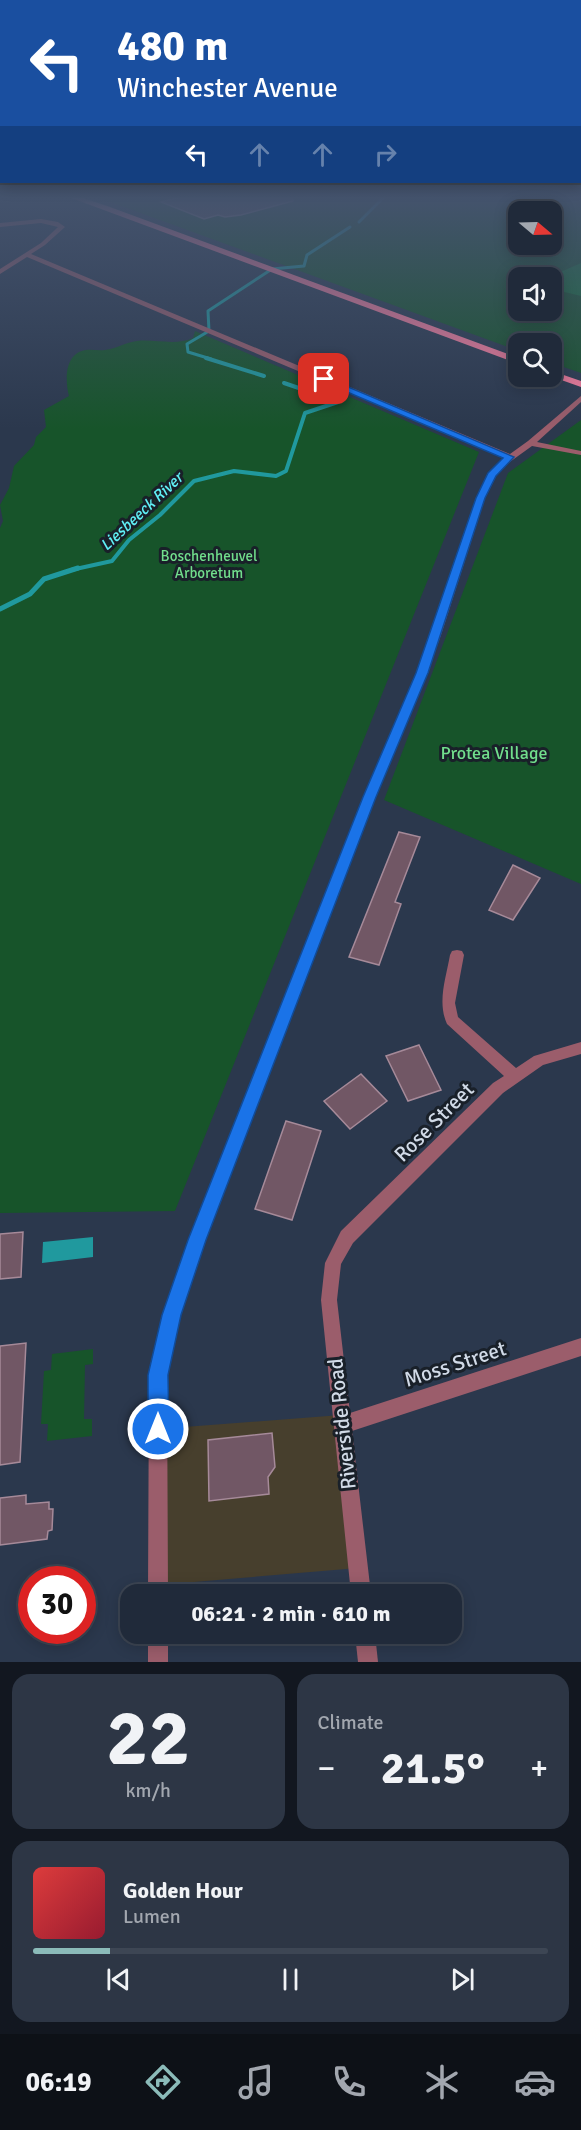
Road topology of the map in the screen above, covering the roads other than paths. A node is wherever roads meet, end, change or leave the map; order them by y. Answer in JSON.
{"nodes":[{"id":1,"x":71,"y":274,"type":"edge"},
{"id":2,"x":284,"y":274,"type":"edge"},
{"id":3,"x":508,"y":357,"type":"edge"},
{"id":4,"x":562,"y":377,"type":"edge"},
{"id":5,"x":581,"y":384,"type":"edge"},
{"id":6,"x":581,"y":398,"type":"edge"},
{"id":7,"x":531,"y":443,"type":"junction"},
{"id":8,"x":581,"y":453,"type":"edge"},
{"id":9,"x":510,"y":457,"type":"junction"},
{"id":10,"x":457,"y":955,"type":"dead end"},
{"id":11,"x":581,"y":1048,"type":"edge"},
{"id":12,"x":514,"y":1076,"type":"junction"},
{"id":13,"x":336,"y":1254,"type":"joint"},
{"id":14,"x":581,"y":1347,"type":"edge"},
{"id":15,"x":342,"y":1425,"type":"junction"},
{"id":16,"x":158,"y":1584,"type":"edge"},
{"id":17,"x":359,"y":1584,"type":"edge"},
{"id":18,"x":158,"y":1644,"type":"edge"},
{"id":19,"x":366,"y":1644,"type":"edge"},
{"id":20,"x":158,"y":1662,"type":"edge"},
{"id":21,"x":368,"y":1662,"type":"edge"}],
"edges":[{"from":1,"to":9,"type":"street"},
{"from":2,"to":3,"type":"main road"},
{"from":4,"to":5,"type":"main road"},
{"from":6,"to":7,"type":"street"},
{"from":7,"to":8,"type":"street"},
{"from":7,"to":9,"type":"street"},
{"from":9,"to":16,"type":"street"},
{"from":10,"to":12,"type":"street"},
{"from":11,"to":12,"type":"street","name":"Rose Street"},
{"from":12,"to":13,"type":"street","name":"Rose Street"},
{"from":13,"to":15,"type":"street","name":"Riverside Road"},
{"from":14,"to":15,"type":"street","name":"Moss Street"},
{"from":15,"to":17,"type":"street","name":"Riverside Road"},
{"from":18,"to":20,"type":"street"},
{"from":19,"to":21,"type":"street"}]}
